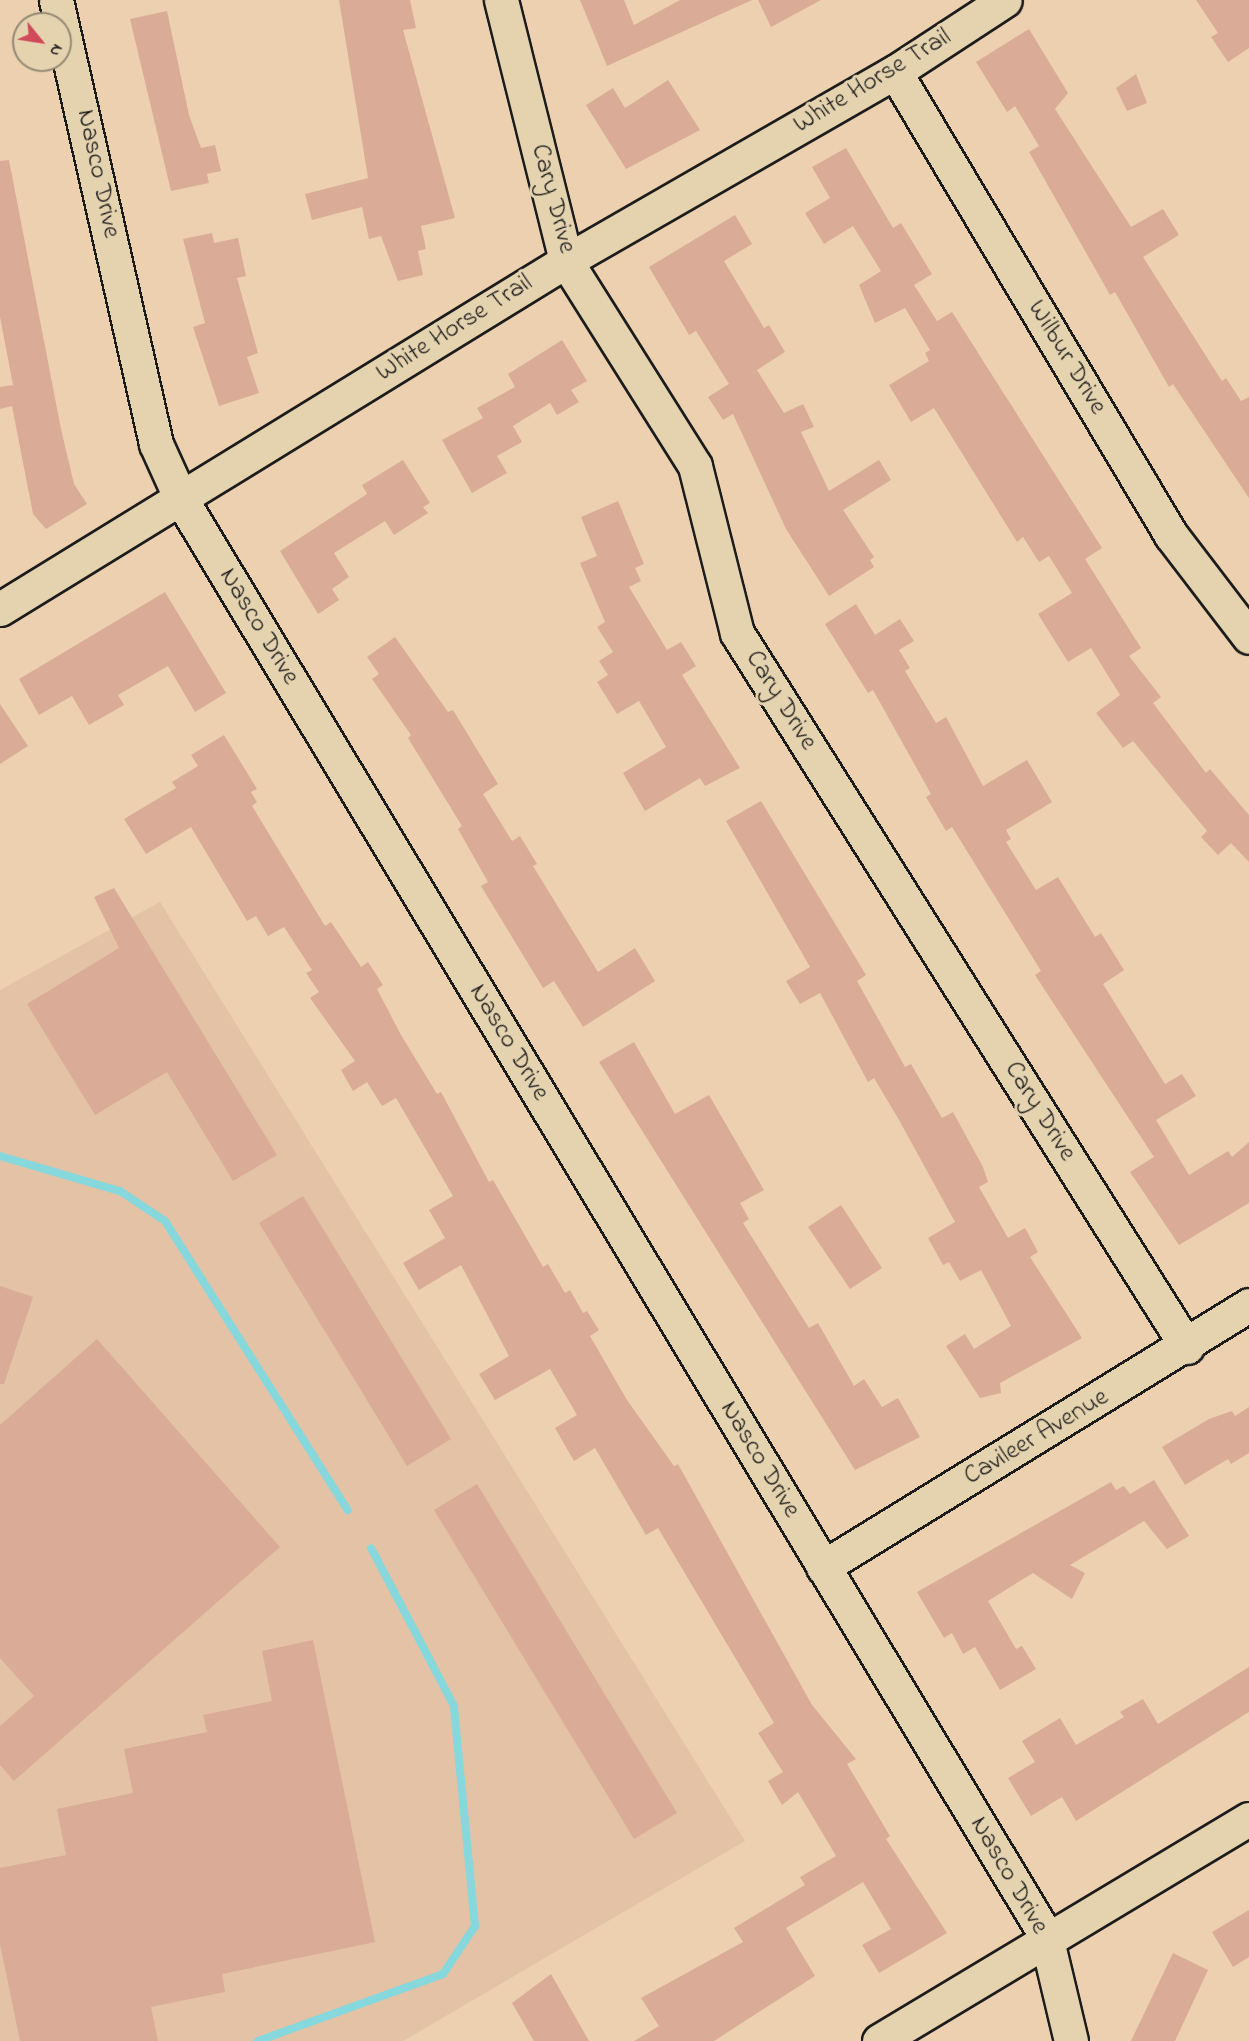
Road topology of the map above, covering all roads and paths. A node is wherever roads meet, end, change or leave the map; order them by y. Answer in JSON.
{"nodes":[{"id":1,"x":56,"y":0,"type":"edge"},
{"id":2,"x":501,"y":0,"type":"edge"},
{"id":3,"x":1005,"y":0,"type":"edge"},
{"id":4,"x":895,"y":72,"type":"junction"},
{"id":5,"x":566,"y":261,"type":"junction"},
{"id":6,"x":181,"y":499,"type":"junction"},
{"id":7,"x":0,"y":609,"type":"edge"},
{"id":8,"x":1249,"y":637,"type":"edge"},
{"id":9,"x":1249,"y":1305,"type":"edge"},
{"id":10,"x":1187,"y":1347,"type":"junction"},
{"id":11,"x":823,"y":1567,"type":"junction"},
{"id":12,"x":1249,"y":1819,"type":"edge"},
{"id":13,"x":1046,"y":1936,"type":"junction"},
{"id":14,"x":879,"y":2041,"type":"edge"},
{"id":15,"x":1071,"y":2041,"type":"edge"}],
"edges":[{"from":1,"to":6,"type":"street","name":"Nasco Drive"},
{"from":2,"to":5,"type":"street","name":"Cary Drive"},
{"from":3,"to":4,"type":"street","name":"White Horse Trail"},
{"from":4,"to":5,"type":"street","name":"White Horse Trail"},
{"from":4,"to":8,"type":"street","name":"Wilbur Drive"},
{"from":5,"to":6,"type":"street","name":"White Horse Trail"},
{"from":5,"to":10,"type":"street","name":"Cary Drive"},
{"from":6,"to":7,"type":"street","name":"White Horse Trail"},
{"from":6,"to":11,"type":"street","name":"Nasco Drive"},
{"from":9,"to":10,"type":"street","name":"Cavileer Avenue"},
{"from":10,"to":11,"type":"street","name":"Cavileer Avenue"},
{"from":11,"to":13,"type":"street","name":"Nasco Drive"},
{"from":12,"to":13,"type":"street"},
{"from":13,"to":14,"type":"street"},
{"from":13,"to":15,"type":"street","name":"Nasco Drive"}]}
